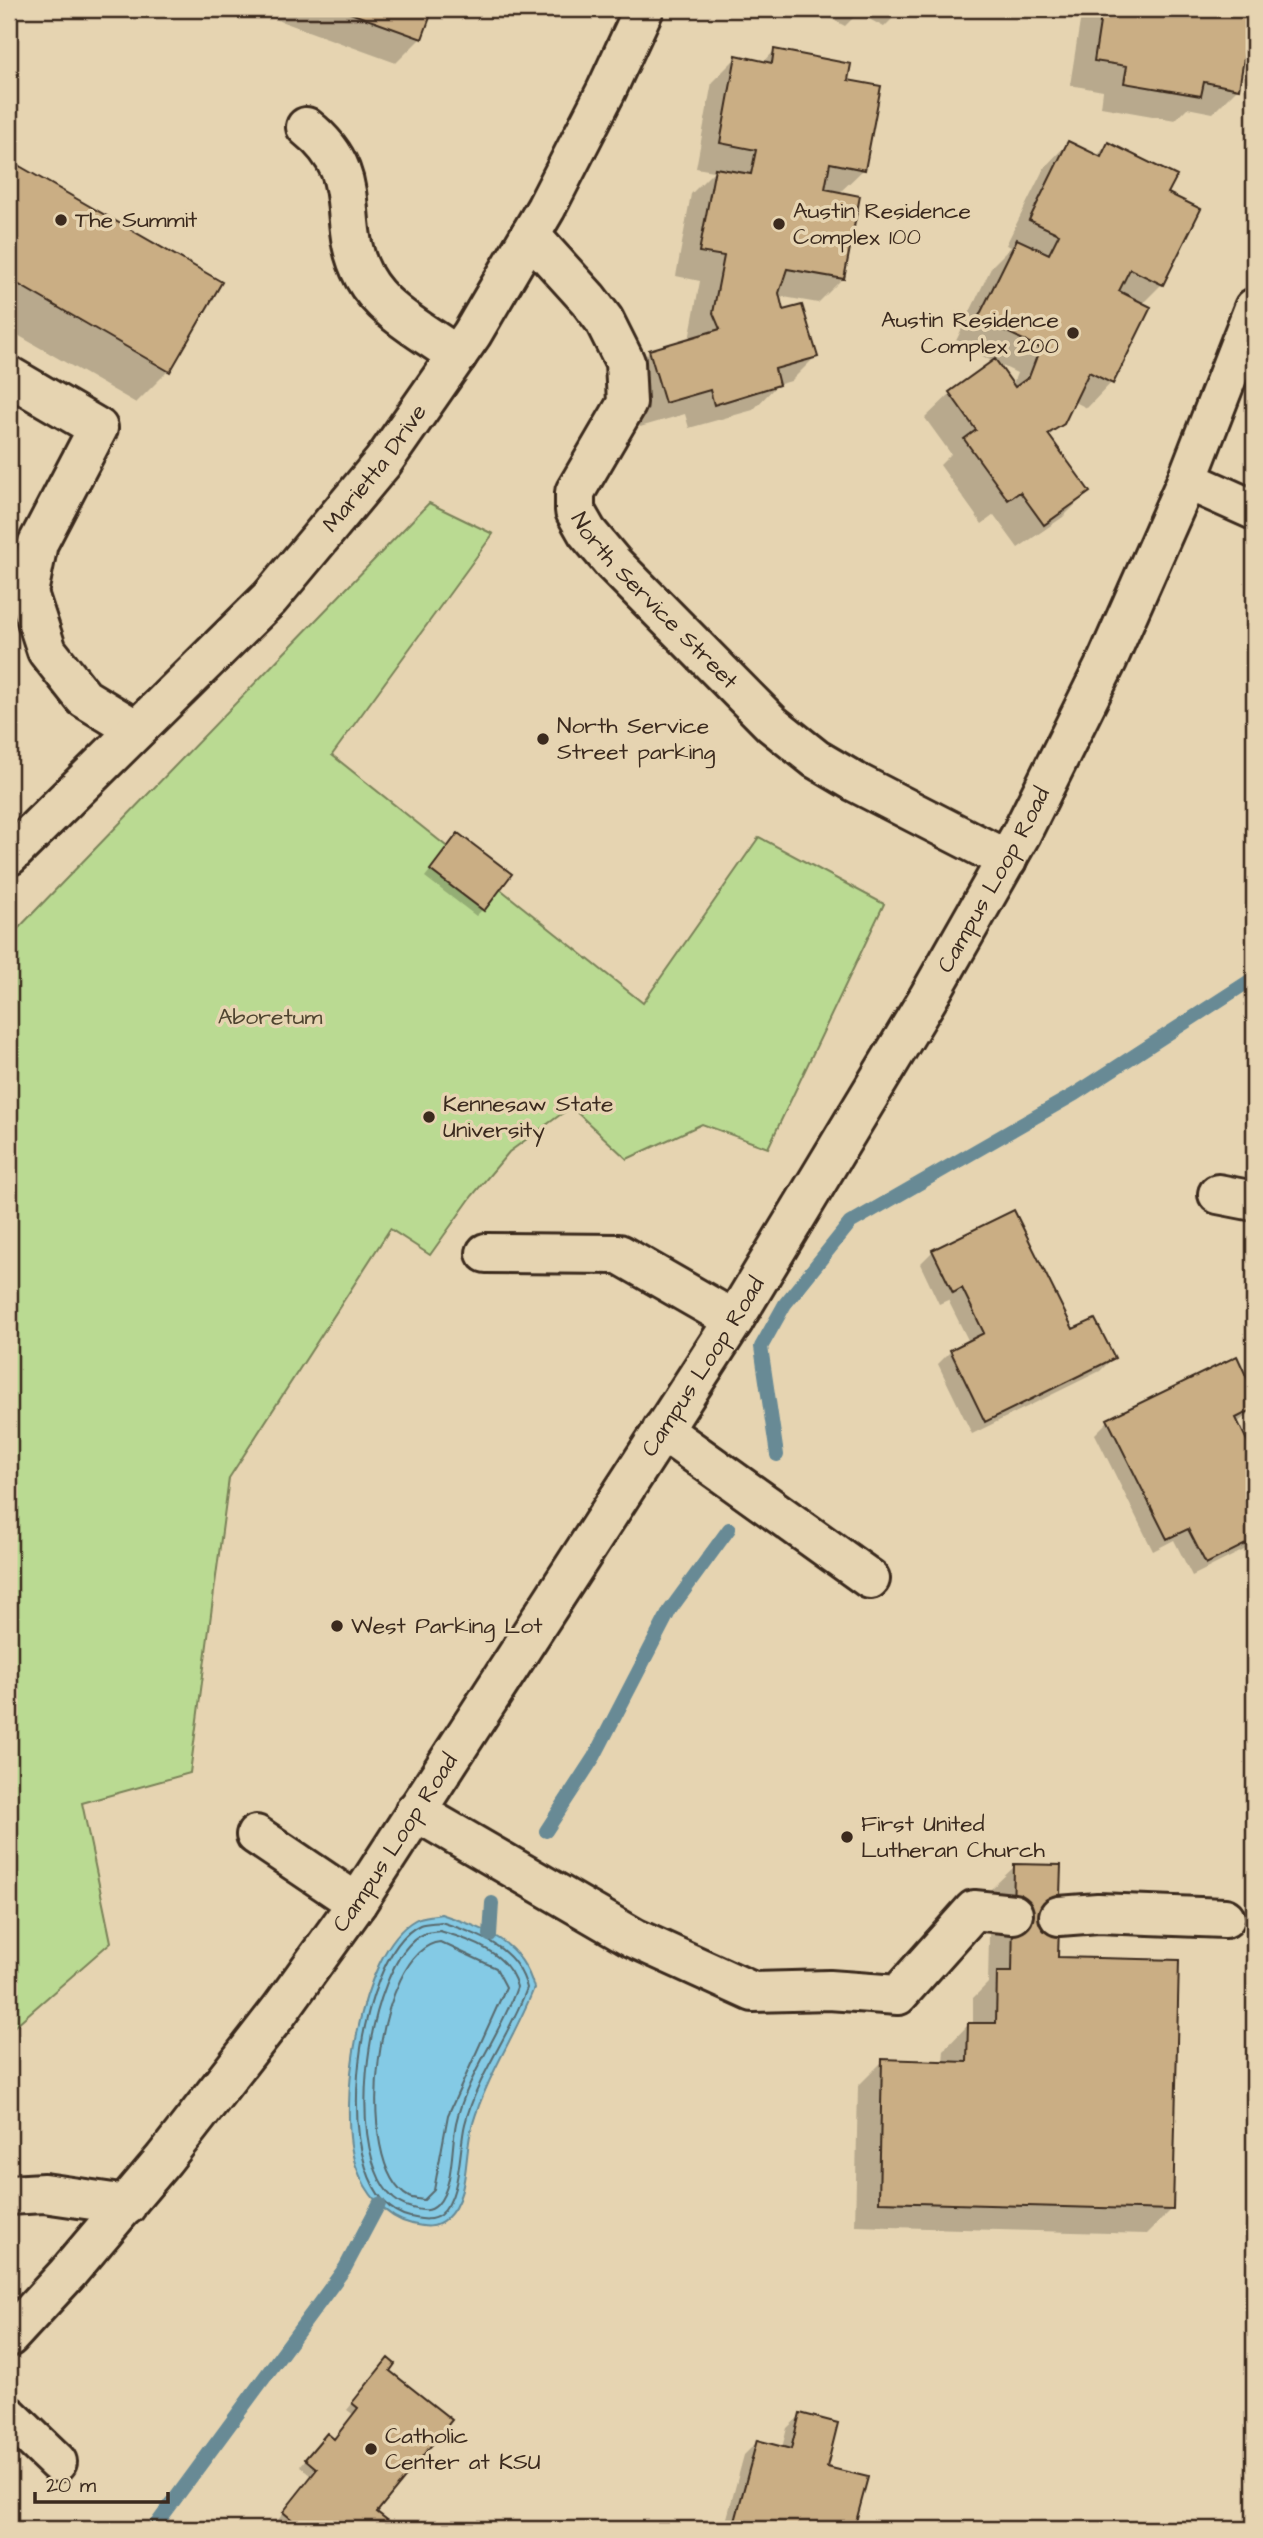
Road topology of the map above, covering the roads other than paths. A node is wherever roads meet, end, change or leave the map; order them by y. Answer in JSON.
{"nodes":[{"id":1,"x":644,"y":9,"type":"edge"},
{"id":2,"x":306,"y":127,"type":"dead end"},
{"id":3,"x":530,"y":236,"type":"junction"},
{"id":4,"x":1254,"y":308,"type":"edge"},
{"id":5,"x":457,"y":356,"type":"junction"},
{"id":6,"x":9,"y":376,"type":"edge"},
{"id":7,"x":1187,"y":480,"type":"junction"},
{"id":8,"x":1254,"y":510,"type":"edge"},
{"id":9,"x":135,"y":729,"type":"junction"},
{"id":10,"x":9,"y":856,"type":"edge"},
{"id":11,"x":1007,"y":860,"type":"junction"},
{"id":12,"x":486,"y":1253,"type":"dead end"},
{"id":13,"x":734,"y":1320,"type":"junction"},
{"id":14,"x":662,"y":1430,"type":"junction"},
{"id":15,"x":870,"y":1580,"type":"dead end"},
{"id":16,"x":415,"y":1811,"type":"junction"},
{"id":17,"x":256,"y":1835,"type":"dead end"},
{"id":18,"x":357,"y":1903,"type":"junction"},
{"id":19,"x":1013,"y":1913,"type":"dead end"},
{"id":20,"x":1059,"y":1916,"type":"dead end"},
{"id":21,"x":1225,"y":1917,"type":"dead end"},
{"id":22,"x":9,"y":2195,"type":"edge"},
{"id":23,"x":127,"y":2205,"type":"junction"},
{"id":24,"x":9,"y":2337,"type":"edge"},
{"id":25,"x":9,"y":2417,"type":"edge"},
{"id":26,"x":57,"y":2462,"type":"dead end"}],
"edges":[{"from":1,"to":3,"type":"street","name":"Marietta Drive"},
{"from":2,"to":5,"type":"street"},
{"from":3,"to":5,"type":"street","name":"Marietta Drive"},
{"from":3,"to":11,"type":"street","name":"North Service Street"},
{"from":4,"to":7,"type":"street","name":"Campus Loop Road"},
{"from":5,"to":9,"type":"street","name":"Marietta Drive"},
{"from":6,"to":9,"type":"street"},
{"from":7,"to":8,"type":"street"},
{"from":7,"to":11,"type":"street","name":"Campus Loop Road"},
{"from":9,"to":10,"type":"street","name":"Marietta Drive"},
{"from":11,"to":13,"type":"street","name":"Campus Loop Road"},
{"from":12,"to":13,"type":"street"},
{"from":13,"to":14,"type":"street","name":"Campus Loop Road"},
{"from":14,"to":15,"type":"street"},
{"from":14,"to":16,"type":"street","name":"Campus Loop Road"},
{"from":16,"to":18,"type":"street","name":"Campus Loop Road"},
{"from":16,"to":19,"type":"street"},
{"from":17,"to":18,"type":"street"},
{"from":18,"to":23,"type":"street","name":"Campus Loop Road"},
{"from":20,"to":21,"type":"street"},
{"from":22,"to":23,"type":"street"},
{"from":23,"to":24,"type":"street","name":"Campus Loop Road"},
{"from":25,"to":26,"type":"street"}]}
